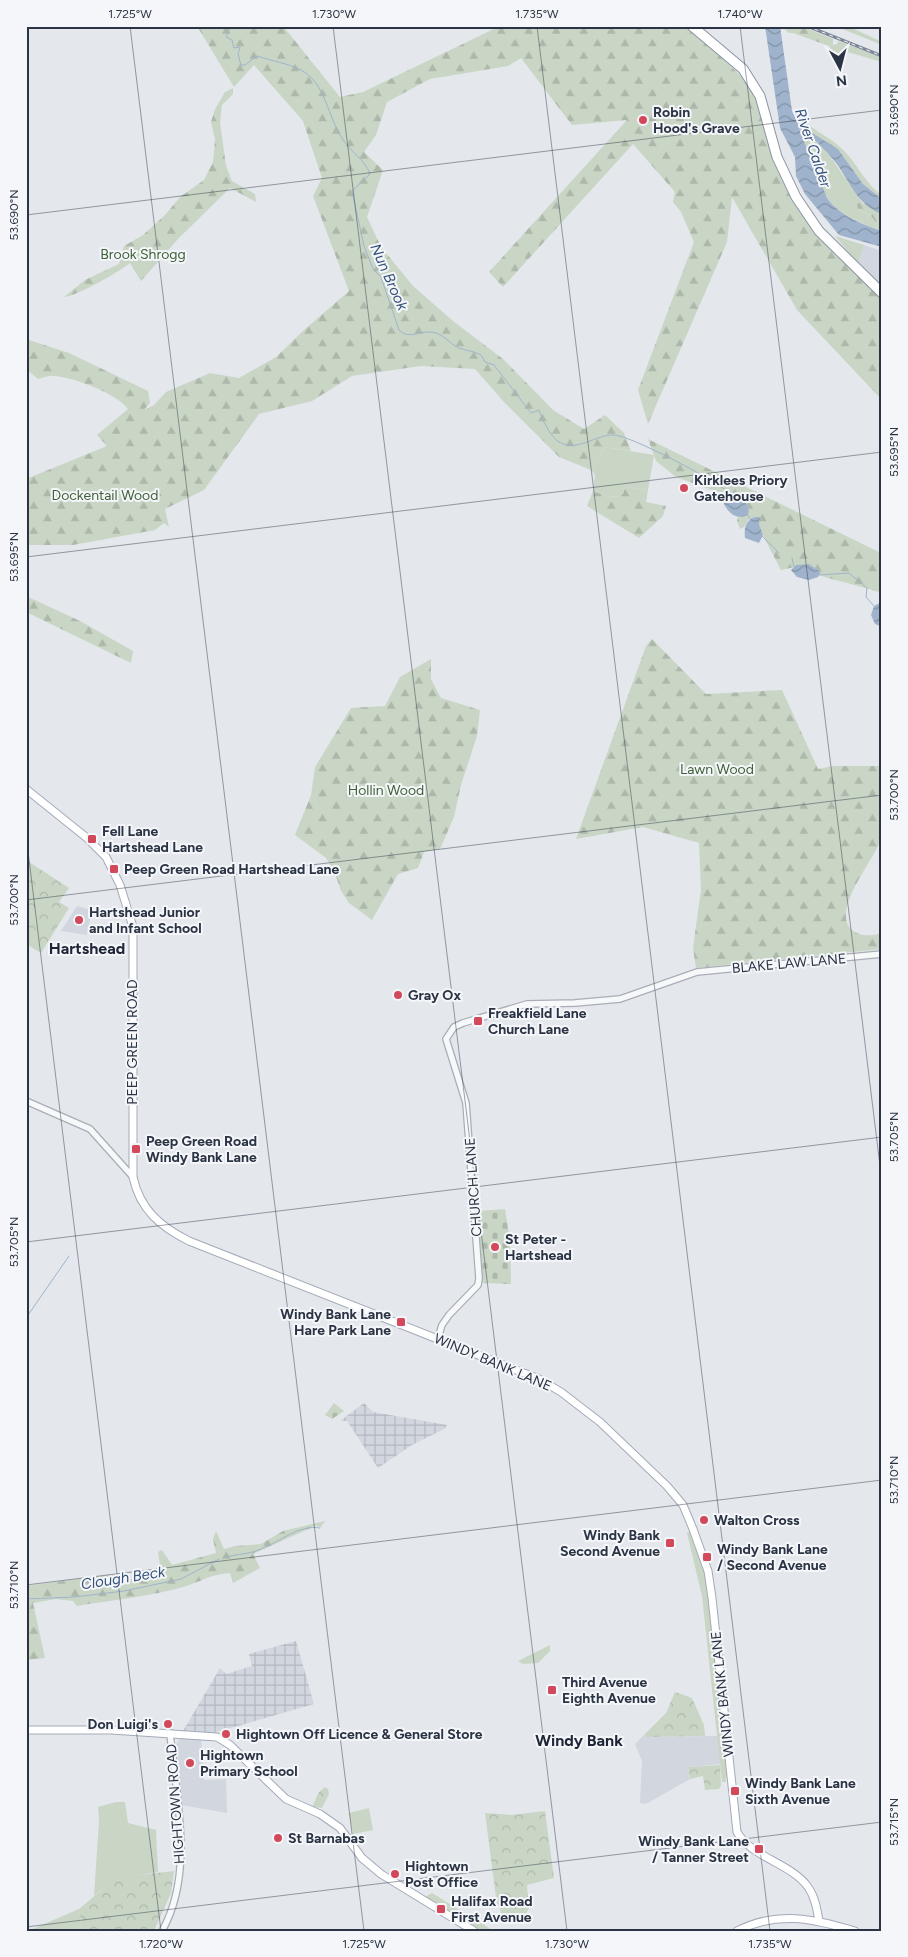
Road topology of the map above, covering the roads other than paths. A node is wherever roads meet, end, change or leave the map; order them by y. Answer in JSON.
{"nodes":[{"id":1,"x":692,"y":26,"type":"edge"},
{"id":2,"x":882,"y":293,"type":"edge"},
{"id":3,"x":26,"y":789,"type":"edge"},
{"id":4,"x":882,"y":954,"type":"edge"},
{"id":5,"x":454,"y":1027,"type":"joint"},
{"id":6,"x":26,"y":1101,"type":"edge"},
{"id":7,"x":133,"y":1177,"type":"junction"},
{"id":8,"x":438,"y":1338,"type":"junction"},
{"id":9,"x":26,"y":1730,"type":"edge"},
{"id":10,"x":170,"y":1733,"type":"junction"},
{"id":11,"x":819,"y":1921,"type":"junction"},
{"id":12,"x":162,"y":1931,"type":"edge"},
{"id":13,"x":474,"y":1931,"type":"edge"},
{"id":14,"x":737,"y":1931,"type":"edge"},
{"id":15,"x":855,"y":1931,"type":"edge"}],
"edges":[{"from":1,"to":2,"type":"highway"},
{"from":3,"to":7,"type":"main road","name":"PEEP GREEN ROAD"},
{"from":4,"to":5,"type":"street","name":"BLAKE LAW LANE"},
{"from":5,"to":8,"type":"street","name":"CHURCH LANE"},
{"from":6,"to":7,"type":"street","name":"WINDY BANK LANE"},
{"from":7,"to":8,"type":"main road","name":"WINDY BANK LANE"},
{"from":8,"to":11,"type":"main road","name":"WINDY BANK LANE"},
{"from":9,"to":10,"type":"main road"},
{"from":10,"to":12,"type":"street","name":"HIGHTOWN ROAD"},
{"from":10,"to":13,"type":"main road"},
{"from":11,"to":14,"type":"main road"},
{"from":11,"to":15,"type":"main road"}]}
